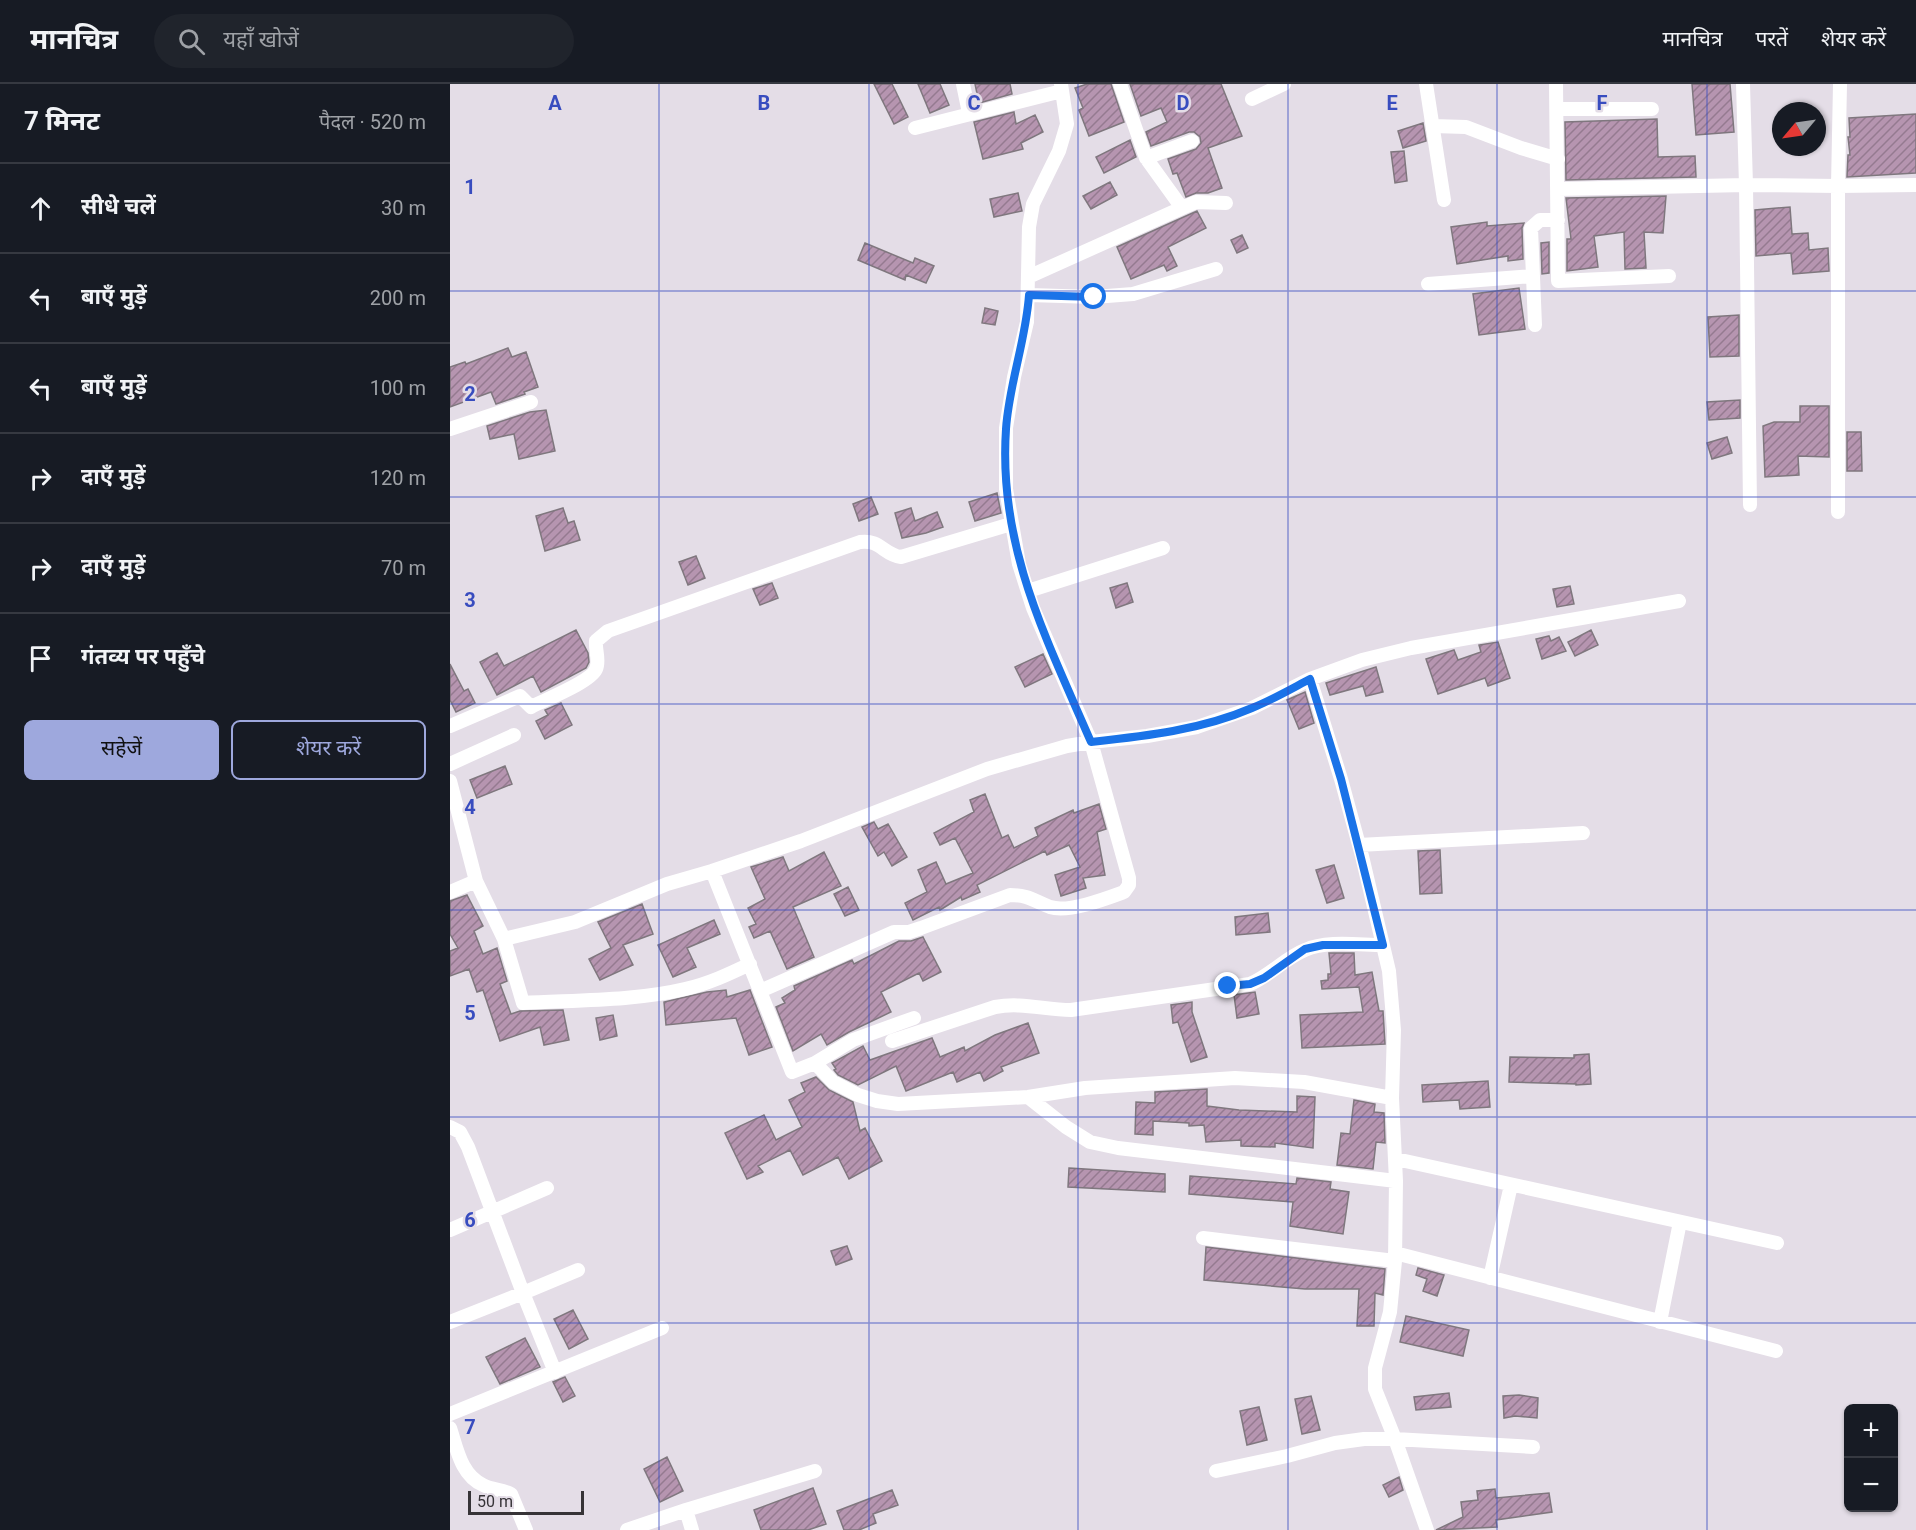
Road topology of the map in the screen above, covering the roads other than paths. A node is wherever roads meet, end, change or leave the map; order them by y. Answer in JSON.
{"nodes":[{"id":1,"x":963,"y":84,"type":"edge"},
{"id":2,"x":1120,"y":84,"type":"edge"},
{"id":3,"x":1284,"y":84,"type":"edge"},
{"id":4,"x":1426,"y":84,"type":"edge"},
{"id":5,"x":1556,"y":84,"type":"edge"},
{"id":6,"x":1743,"y":84,"type":"edge"},
{"id":7,"x":1840,"y":84,"type":"edge"},
{"id":8,"x":1061,"y":87,"type":"edge"},
{"id":9,"x":1252,"y":99,"type":"dead end"},
{"id":10,"x":1557,"y":109,"type":"junction"},
{"id":11,"x":1652,"y":109,"type":"dead end"},
{"id":12,"x":969,"y":113,"type":"junction"},
{"id":13,"x":1433,"y":126,"type":"junction"},
{"id":14,"x":915,"y":128,"type":"dead end"},
{"id":15,"x":1192,"y":141,"type":"dead end"},
{"id":16,"x":1146,"y":158,"type":"junction"},
{"id":17,"x":1558,"y":159,"type":"junction"},
{"id":18,"x":1746,"y":185,"type":"junction"},
{"id":19,"x":1916,"y":185,"type":"edge"},
{"id":20,"x":1838,"y":186,"type":"junction"},
{"id":21,"x":1558,"y":189,"type":"junction"},
{"id":22,"x":1444,"y":200,"type":"dead end"},
{"id":23,"x":1226,"y":203,"type":"dead end"},
{"id":24,"x":1182,"y":208,"type":"junction"},
{"id":25,"x":1558,"y":220,"type":"junction"},
{"id":26,"x":1216,"y":269,"type":"dead end"},
{"id":27,"x":1533,"y":276,"type":"junction"},
{"id":28,"x":1669,"y":276,"type":"dead end"},
{"id":29,"x":1028,"y":277,"type":"junction"},
{"id":30,"x":1428,"y":285,"type":"dead end"},
{"id":31,"x":1029,"y":295,"type":"junction"},
{"id":32,"x":1535,"y":325,"type":"dead end"},
{"id":33,"x":531,"y":402,"type":"dead end"},
{"id":34,"x":450,"y":429,"type":"edge"},
{"id":35,"x":1750,"y":505,"type":"dead end"},
{"id":36,"x":1838,"y":512,"type":"dead end"},
{"id":37,"x":1011,"y":524,"type":"junction"},
{"id":38,"x":1163,"y":548,"type":"dead end"},
{"id":39,"x":1028,"y":591,"type":"junction"},
{"id":40,"x":1679,"y":601,"type":"dead end"},
{"id":41,"x":1310,"y":679,"type":"junction"},
{"id":42,"x":450,"y":726,"type":"edge"},
{"id":43,"x":514,"y":735,"type":"dead end"},
{"id":44,"x":1091,"y":742,"type":"junction"},
{"id":45,"x":450,"y":764,"type":"edge"},
{"id":46,"x":450,"y":782,"type":"edge"},
{"id":47,"x":1583,"y":833,"type":"dead end"},
{"id":48,"x":1359,"y":845,"type":"junction"},
{"id":49,"x":712,"y":871,"type":"junction"},
{"id":50,"x":476,"y":881,"type":"junction"},
{"id":51,"x":450,"y":892,"type":"edge"},
{"id":52,"x":504,"y":939,"type":"junction"},
{"id":53,"x":1383,"y":945,"type":"junction"},
{"id":54,"x":750,"y":964,"type":"junction"},
{"id":55,"x":759,"y":991,"type":"junction"},
{"id":56,"x":914,"y":1018,"type":"dead end"},
{"id":57,"x":892,"y":1041,"type":"dead end"},
{"id":58,"x":815,"y":1063,"type":"junction"},
{"id":59,"x":1028,"y":1097,"type":"junction"},
{"id":60,"x":1392,"y":1098,"type":"junction"},
{"id":61,"x":450,"y":1126,"type":"edge"},
{"id":62,"x":1396,"y":1160,"type":"junction"},
{"id":63,"x":1396,"y":1181,"type":"junction"},
{"id":64,"x":1511,"y":1185,"type":"junction"},
{"id":65,"x":547,"y":1188,"type":"dead end"},
{"id":66,"x":492,"y":1212,"type":"junction"},
{"id":67,"x":1680,"y":1222,"type":"junction"},
{"id":68,"x":450,"y":1230,"type":"edge"},
{"id":69,"x":1203,"y":1238,"type":"dead end"},
{"id":70,"x":1777,"y":1243,"type":"dead end"},
{"id":71,"x":1395,"y":1257,"type":"junction"},
{"id":72,"x":578,"y":1270,"type":"dead end"},
{"id":73,"x":1490,"y":1278,"type":"junction"},
{"id":74,"x":522,"y":1293,"type":"junction"},
{"id":75,"x":450,"y":1322,"type":"edge"},
{"id":76,"x":1660,"y":1322,"type":"junction"},
{"id":77,"x":662,"y":1328,"type":"dead end"},
{"id":78,"x":1776,"y":1352,"type":"dead end"},
{"id":79,"x":555,"y":1372,"type":"junction"},
{"id":80,"x":450,"y":1414,"type":"edge"},
{"id":81,"x":450,"y":1428,"type":"edge"},
{"id":82,"x":1395,"y":1439,"type":"junction"},
{"id":83,"x":1533,"y":1447,"type":"dead end"},
{"id":84,"x":815,"y":1471,"type":"dead end"},
{"id":85,"x":1216,"y":1471,"type":"dead end"},
{"id":86,"x":686,"y":1510,"type":"junction"},
{"id":87,"x":526,"y":1530,"type":"edge"},
{"id":88,"x":627,"y":1530,"type":"edge"},
{"id":89,"x":692,"y":1530,"type":"edge"},
{"id":90,"x":1427,"y":1530,"type":"edge"}],
"edges":[{"from":1,"to":12,"type":"street"},
{"from":2,"to":16,"type":"street"},
{"from":3,"to":9,"type":"street"},
{"from":4,"to":13,"type":"street"},
{"from":5,"to":10,"type":"street"},
{"from":6,"to":18,"type":"street"},
{"from":7,"to":20,"type":"street"},
{"from":8,"to":12,"type":"street"},
{"from":8,"to":29,"type":"street"},
{"from":10,"to":11,"type":"street"},
{"from":10,"to":17,"type":"street"},
{"from":12,"to":14,"type":"street"},
{"from":13,"to":17,"type":"street"},
{"from":13,"to":22,"type":"street"},
{"from":15,"to":16,"type":"street"},
{"from":16,"to":24,"type":"street"},
{"from":17,"to":21,"type":"street"},
{"from":18,"to":20,"type":"street"},
{"from":18,"to":21,"type":"street"},
{"from":18,"to":35,"type":"street"},
{"from":19,"to":20,"type":"street"},
{"from":20,"to":36,"type":"street"},
{"from":21,"to":25,"type":"street"},
{"from":23,"to":24,"type":"street"},
{"from":24,"to":29,"type":"street"},
{"from":25,"to":27,"type":"street"},
{"from":25,"to":28,"type":"street"},
{"from":26,"to":31,"type":"street"},
{"from":27,"to":30,"type":"street"},
{"from":27,"to":32,"type":"street"},
{"from":29,"to":31,"type":"street"},
{"from":31,"to":37,"type":"street"},
{"from":33,"to":34,"type":"street"},
{"from":37,"to":39,"type":"street"},
{"from":37,"to":42,"type":"street"},
{"from":38,"to":39,"type":"street"},
{"from":39,"to":44,"type":"street"},
{"from":40,"to":41,"type":"street"},
{"from":41,"to":44,"type":"street"},
{"from":41,"to":48,"type":"street"},
{"from":43,"to":45,"type":"street"},
{"from":44,"to":49,"type":"street"},
{"from":44,"to":55,"type":"street"},
{"from":46,"to":50,"type":"street"},
{"from":47,"to":48,"type":"street"},
{"from":48,"to":53,"type":"street"},
{"from":49,"to":52,"type":"street"},
{"from":49,"to":54,"type":"street"},
{"from":50,"to":51,"type":"street"},
{"from":50,"to":52,"type":"street"},
{"from":52,"to":54,"type":"street"},
{"from":53,"to":57,"type":"street"},
{"from":53,"to":60,"type":"street"},
{"from":54,"to":55,"type":"street"},
{"from":55,"to":58,"type":"street"},
{"from":56,"to":58,"type":"street"},
{"from":58,"to":59,"type":"street"},
{"from":59,"to":60,"type":"street"},
{"from":59,"to":63,"type":"street"},
{"from":60,"to":62,"type":"street"},
{"from":61,"to":66,"type":"street"},
{"from":62,"to":63,"type":"street"},
{"from":62,"to":64,"type":"street"},
{"from":63,"to":71,"type":"street"},
{"from":64,"to":67,"type":"street"},
{"from":64,"to":73,"type":"street"},
{"from":65,"to":66,"type":"street"},
{"from":66,"to":68,"type":"street"},
{"from":66,"to":74,"type":"street"},
{"from":67,"to":70,"type":"street"},
{"from":67,"to":76,"type":"street"},
{"from":69,"to":71,"type":"street"},
{"from":71,"to":73,"type":"street"},
{"from":71,"to":82,"type":"street"},
{"from":72,"to":74,"type":"street"},
{"from":73,"to":76,"type":"street"},
{"from":74,"to":75,"type":"street"},
{"from":74,"to":79,"type":"street"},
{"from":76,"to":78,"type":"street"},
{"from":77,"to":79,"type":"street"},
{"from":79,"to":80,"type":"street"},
{"from":81,"to":87,"type":"street"},
{"from":82,"to":83,"type":"street"},
{"from":82,"to":85,"type":"street"},
{"from":82,"to":90,"type":"street"},
{"from":84,"to":86,"type":"street"},
{"from":86,"to":88,"type":"street"},
{"from":86,"to":89,"type":"street"}]}
